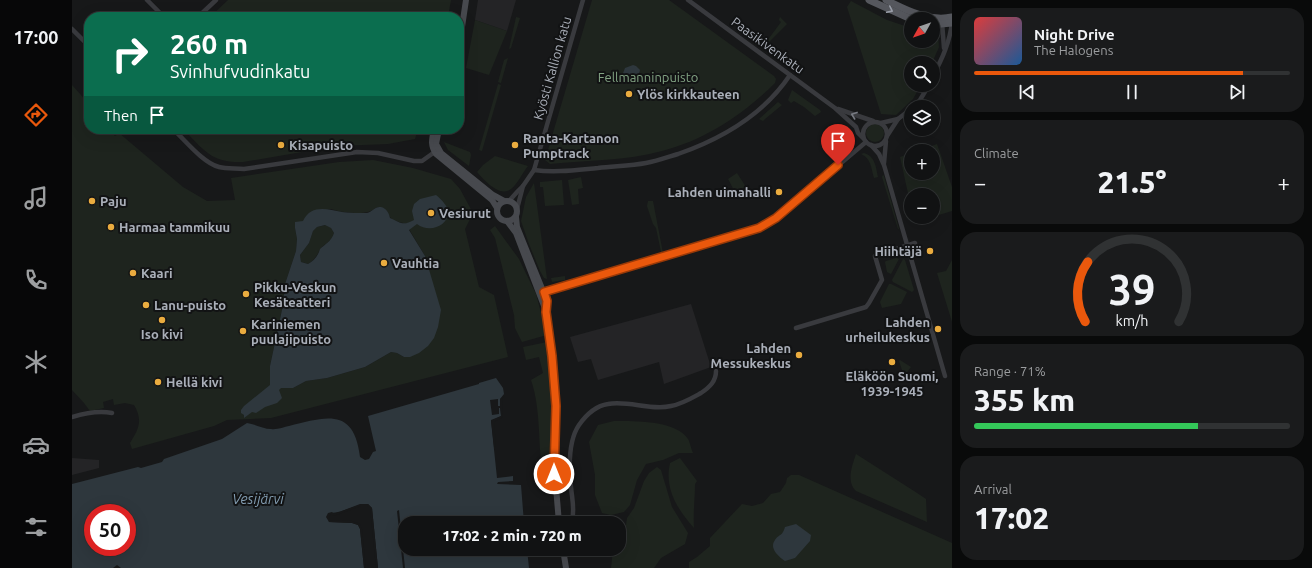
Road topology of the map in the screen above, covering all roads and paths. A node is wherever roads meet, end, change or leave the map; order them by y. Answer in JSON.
{"nodes":[{"id":1,"x":147,"y":0,"type":"edge"},
{"id":2,"x":216,"y":0,"type":"edge"},
{"id":3,"x":466,"y":0,"type":"edge"},
{"id":4,"x":583,"y":0,"type":"edge"},
{"id":5,"x":688,"y":0,"type":"edge"},
{"id":6,"x":869,"y":0,"type":"edge"},
{"id":7,"x":886,"y":0,"type":"edge"},
{"id":8,"x":159,"y":12,"type":"edge"},
{"id":9,"x":203,"y":12,"type":"edge"},
{"id":10,"x":464,"y":13,"type":"edge"},
{"id":11,"x":904,"y":16,"type":"edge"},
{"id":12,"x":952,"y":17,"type":"edge"},
{"id":13,"x":942,"y":21,"type":"junction"},
{"id":14,"x":952,"y":23,"type":"edge"},
{"id":15,"x":72,"y":29,"type":"edge"},
{"id":16,"x":84,"y":41,"type":"edge"},
{"id":17,"x":945,"y":52,"type":"junction"},
{"id":18,"x":940,"y":62,"type":"edge"},
{"id":19,"x":790,"y":75,"type":"junction"},
{"id":20,"x":835,"y":108,"type":"junction"},
{"id":21,"x":904,"y":114,"type":"edge"},
{"id":22,"x":898,"y":119,"type":"junction"},
{"id":23,"x":874,"y":121,"type":"junction"},
{"id":24,"x":881,"y":123,"type":"junction"},
{"id":25,"x":178,"y":134,"type":"edge"},
{"id":26,"x":433,"y":134,"type":"edge"},
{"id":27,"x":438,"y":134,"type":"edge"},
{"id":28,"x":886,"y":138,"type":"junction"},
{"id":29,"x":864,"y":140,"type":"junction"},
{"id":30,"x":871,"y":146,"type":"junction"},
{"id":31,"x":437,"y":151,"type":"junction"},
{"id":32,"x":884,"y":165,"type":"junction"},
{"id":33,"x":534,"y":170,"type":"junction"},
{"id":34,"x":523,"y":186,"type":"junction"},
{"id":35,"x":506,"y":201,"type":"junction"},
{"id":36,"x":497,"y":208,"type":"junction"},
{"id":37,"x":517,"y":208,"type":"junction"},
{"id":38,"x":516,"y":217,"type":"junction"},
{"id":39,"x":507,"y":221,"type":"junction"},
{"id":40,"x":915,"y":243,"type":"dead end"},
{"id":41,"x":907,"y":245,"type":"junction"},
{"id":42,"x":542,"y":293,"type":"junction"},
{"id":43,"x":796,"y":328,"type":"dead end"},
{"id":44,"x":716,"y":371,"type":"dead end"},
{"id":45,"x":945,"y":376,"type":"dead end"},
{"id":46,"x":112,"y":413,"type":"dead end"},
{"id":47,"x":72,"y":417,"type":"edge"},
{"id":48,"x":558,"y":516,"type":"edge"},
{"id":49,"x":573,"y":516,"type":"edge"},
{"id":50,"x":564,"y":556,"type":"edge"},
{"id":51,"x":566,"y":568,"type":"edge"}],
"edges":[{"from":1,"to":8,"type":"street"},
{"from":2,"to":9,"type":"street"},
{"from":3,"to":10,"type":"main road"},
{"from":4,"to":33,"type":"street","name":"Kyösti Kallion katu"},
{"from":5,"to":19,"type":"street","name":"Paasikivenkatu"},
{"from":6,"to":11,"type":"main road","one_way":true},
{"from":7,"to":13,"type":"main road"},
{"from":12,"to":13,"type":"main road"},
{"from":12,"to":14,"type":"street"},
{"from":13,"to":14,"type":"main road"},
{"from":13,"to":17,"type":"street"},
{"from":14,"to":17,"type":"street"},
{"from":15,"to":16,"type":"street"},
{"from":17,"to":18,"type":"street"},
{"from":19,"to":20,"type":"street","name":"Paasikivenkatu"},
{"from":19,"to":33,"type":"street"},
{"from":23,"to":20,"type":"street","name":"Paasikivenkatu","one_way":true},
{"from":20,"to":29,"type":"street","name":"Paasikivenkatu"},
{"from":21,"to":22,"type":"street"},
{"from":22,"to":24,"type":"street"},
{"from":22,"to":28,"type":"street"},
{"from":23,"to":24,"type":"street"},
{"from":23,"to":29,"type":"street"},
{"from":24,"to":28,"type":"street"},
{"from":25,"to":31,"type":"street"},
{"from":26,"to":31,"type":"main road"},
{"from":27,"to":31,"type":"main road"},
{"from":28,"to":30,"type":"street"},
{"from":28,"to":32,"type":"street"},
{"from":29,"to":30,"type":"street"},
{"from":29,"to":42,"type":"street"},
{"from":30,"to":32,"type":"street"},
{"from":31,"to":35,"type":"main road"},
{"from":31,"to":36,"type":"main road"},
{"from":32,"to":41,"type":"street"},
{"from":33,"to":34,"type":"street","name":"Kyösti Kallion katu"},
{"from":34,"to":35,"type":"street","name":"Kyösti Kallion katu"},
{"from":34,"to":37,"type":"street","name":"Kyösti Kallion katu"},
{"from":35,"to":36,"type":"main road"},
{"from":35,"to":37,"type":"main road"},
{"from":36,"to":39,"type":"main road"},
{"from":37,"to":38,"type":"main road"},
{"from":38,"to":39,"type":"main road"},
{"from":38,"to":42,"type":"main road"},
{"from":39,"to":42,"type":"main road"},
{"from":40,"to":41,"type":"street"},
{"from":41,"to":43,"type":"street"},
{"from":41,"to":45,"type":"street"},
{"from":42,"to":48,"type":"main road"},
{"from":44,"to":49,"type":"street"},
{"from":46,"to":47,"type":"street"},
{"from":50,"to":51,"type":"main road"}]}
